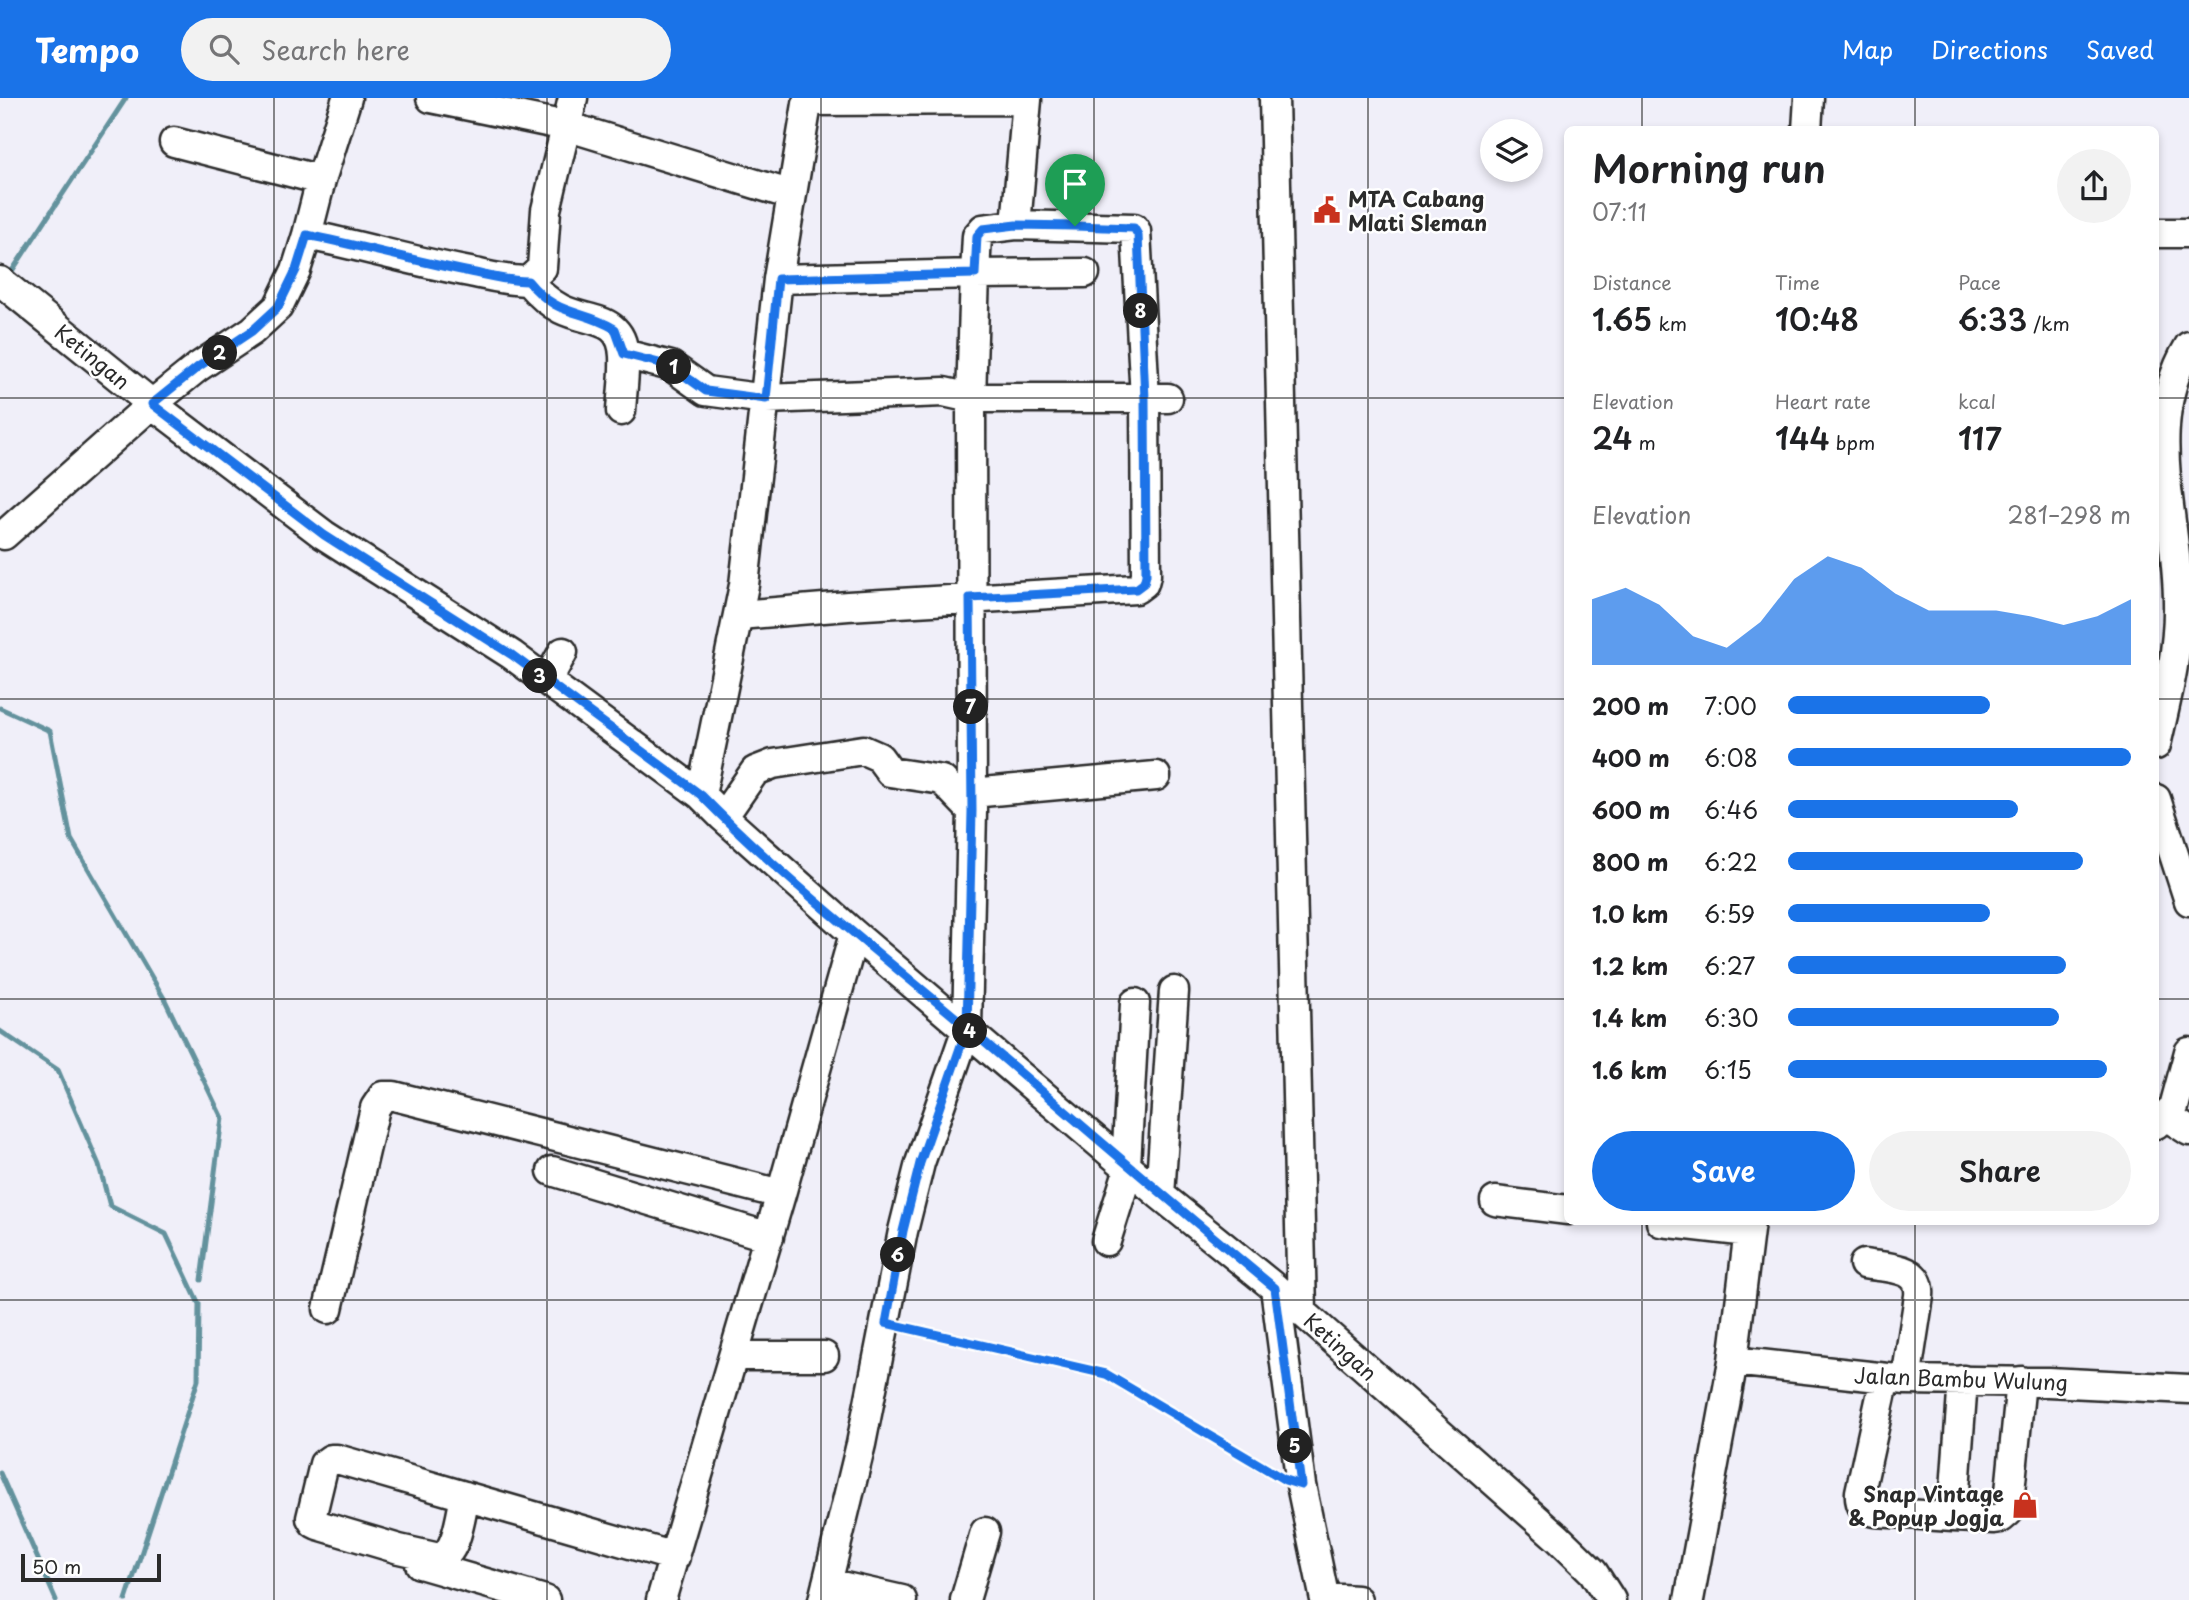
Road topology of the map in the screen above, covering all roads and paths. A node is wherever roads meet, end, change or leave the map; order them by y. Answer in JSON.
{"nodes":[{"id":1,"x":347,"y":98,"type":"edge"},
{"id":2,"x":431,"y":98,"type":"edge"},
{"id":3,"x":573,"y":98,"type":"edge"},
{"id":4,"x":1274,"y":98,"type":"edge"},
{"id":5,"x":1809,"y":98,"type":"edge"},
{"id":6,"x":808,"y":99,"type":"edge"},
{"id":7,"x":885,"y":99,"type":"edge"},
{"id":8,"x":1027,"y":99,"type":"edge"},
{"id":9,"x":476,"y":103,"type":"edge"},
{"id":10,"x":566,"y":126,"type":"junction"},
{"id":11,"x":1807,"y":126,"type":"edge"},
{"id":12,"x":174,"y":142,"type":"dead end"},
{"id":13,"x":321,"y":180,"type":"junction"},
{"id":14,"x":792,"y":195,"type":"junction"},
{"id":15,"x":1016,"y":225,"type":"junction"},
{"id":16,"x":2159,"y":233,"type":"edge"},
{"id":17,"x":2189,"y":233,"type":"edge"},
{"id":18,"x":307,"y":235,"type":"junction"},
{"id":19,"x":1085,"y":273,"type":"dead end"},
{"id":20,"x":975,"y":274,"type":"junction"},
{"id":21,"x":778,"y":279,"type":"junction"},
{"id":22,"x":0,"y":281,"type":"edge"},
{"id":23,"x":528,"y":281,"type":"junction"},
{"id":24,"x":2189,"y":346,"type":"edge"},
{"id":25,"x":624,"y":354,"type":"junction"},
{"id":26,"x":971,"y":398,"type":"junction"},
{"id":27,"x":766,"y":399,"type":"junction"},
{"id":28,"x":1156,"y":399,"type":"junction"},
{"id":29,"x":152,"y":404,"type":"junction"},
{"id":30,"x":621,"y":411,"type":"dead end"},
{"id":31,"x":4,"y":535,"type":"dead end"},
{"id":32,"x":970,"y":598,"type":"junction"},
{"id":33,"x":739,"y":615,"type":"junction"},
{"id":34,"x":563,"y":652,"type":"dead end"},
{"id":35,"x":547,"y":681,"type":"junction"},
{"id":36,"x":2159,"y":732,"type":"edge"},
{"id":37,"x":1156,"y":776,"type":"dead end"},
{"id":38,"x":701,"y":795,"type":"junction"},
{"id":39,"x":972,"y":802,"type":"junction"},
{"id":40,"x":2159,"y":808,"type":"edge"},
{"id":41,"x":723,"y":817,"type":"junction"},
{"id":42,"x":2189,"y":901,"type":"edge"},
{"id":43,"x":854,"y":934,"type":"junction"},
{"id":44,"x":1174,"y":991,"type":"dead end"},
{"id":45,"x":1135,"y":1003,"type":"dead end"},
{"id":46,"x":967,"y":1028,"type":"junction"},
{"id":47,"x":2189,"y":1052,"type":"edge"},
{"id":48,"x":2186,"y":1081,"type":"edge"},
{"id":49,"x":2170,"y":1124,"type":"edge"},
{"id":50,"x":1128,"y":1166,"type":"junction"},
{"id":51,"x":552,"y":1171,"type":"dead end"},
{"id":52,"x":781,"y":1194,"type":"junction"},
{"id":53,"x":1160,"y":1195,"type":"junction"},
{"id":54,"x":1495,"y":1202,"type":"dead end"},
{"id":55,"x":1564,"y":1210,"type":"edge"},
{"id":56,"x":1714,"y":1225,"type":"edge"},
{"id":57,"x":1749,"y":1227,"type":"edge"},
{"id":58,"x":769,"y":1237,"type":"junction"},
{"id":59,"x":1107,"y":1241,"type":"dead end"},
{"id":60,"x":1864,"y":1264,"type":"dead end"},
{"id":61,"x":1275,"y":1288,"type":"junction"},
{"id":62,"x":328,"y":1309,"type":"dead end"},
{"id":63,"x":1302,"y":1311,"type":"junction"},
{"id":64,"x":886,"y":1323,"type":"junction"},
{"id":65,"x":734,"y":1356,"type":"junction"},
{"id":66,"x":824,"y":1356,"type":"dead end"},
{"id":67,"x":1733,"y":1361,"type":"junction"},
{"id":68,"x":1896,"y":1379,"type":"junction"},
{"id":69,"x":1963,"y":1380,"type":"junction"},
{"id":70,"x":2021,"y":1381,"type":"junction"},
{"id":71,"x":2189,"y":1389,"type":"edge"},
{"id":72,"x":1301,"y":1485,"type":"junction"},
{"id":73,"x":464,"y":1496,"type":"junction"},
{"id":74,"x":1953,"y":1517,"type":"junction"},
{"id":75,"x":308,"y":1531,"type":"dead end"},
{"id":76,"x":985,"y":1532,"type":"dead end"},
{"id":77,"x":675,"y":1557,"type":"junction"},
{"id":78,"x":825,"y":1591,"type":"edge"},
{"id":79,"x":1325,"y":1599,"type":"edge"},
{"id":80,"x":545,"y":1600,"type":"edge"},
{"id":81,"x":661,"y":1600,"type":"edge"},
{"id":82,"x":902,"y":1600,"type":"edge"},
{"id":83,"x":965,"y":1600,"type":"edge"},
{"id":84,"x":1357,"y":1600,"type":"edge"},
{"id":85,"x":1611,"y":1600,"type":"edge"},
{"id":86,"x":1689,"y":1600,"type":"edge"}],
"edges":[{"from":1,"to":13,"type":"street"},
{"from":2,"to":9,"type":"street"},
{"from":3,"to":10,"type":"street"},
{"from":4,"to":63,"type":"street"},
{"from":5,"to":11,"type":"street"},
{"from":6,"to":7,"type":"street"},
{"from":6,"to":14,"type":"street"},
{"from":7,"to":8,"type":"street"},
{"from":8,"to":15,"type":"street"},
{"from":9,"to":10,"type":"street"},
{"from":10,"to":14,"type":"street"},
{"from":10,"to":23,"type":"street"},
{"from":12,"to":13,"type":"street"},
{"from":13,"to":18,"type":"street"},
{"from":14,"to":21,"type":"street"},
{"from":15,"to":20,"type":"street"},
{"from":15,"to":28,"type":"street"},
{"from":16,"to":17,"type":"street"},
{"from":18,"to":23,"type":"street"},
{"from":18,"to":29,"type":"street"},
{"from":19,"to":20,"type":"street"},
{"from":20,"to":21,"type":"street"},
{"from":20,"to":26,"type":"street"},
{"from":21,"to":27,"type":"street"},
{"from":22,"to":29,"type":"street","name":"Ketingan"},
{"from":23,"to":25,"type":"street"},
{"from":24,"to":36,"type":"street"},
{"from":25,"to":27,"type":"street"},
{"from":25,"to":30,"type":"street"},
{"from":26,"to":27,"type":"street"},
{"from":26,"to":28,"type":"street"},
{"from":26,"to":32,"type":"street"},
{"from":27,"to":33,"type":"street"},
{"from":28,"to":32,"type":"street"},
{"from":29,"to":31,"type":"street"},
{"from":29,"to":35,"type":"street","name":"Ketingan"},
{"from":32,"to":33,"type":"street"},
{"from":32,"to":39,"type":"street"},
{"from":33,"to":38,"type":"street"},
{"from":34,"to":35,"type":"street"},
{"from":35,"to":38,"type":"street","name":"Ketingan"},
{"from":37,"to":39,"type":"street"},
{"from":38,"to":41,"type":"street","name":"Ketingan"},
{"from":39,"to":41,"type":"street"},
{"from":39,"to":46,"type":"street"},
{"from":40,"to":42,"type":"street"},
{"from":41,"to":43,"type":"street","name":"Ketingan"},
{"from":43,"to":46,"type":"street","name":"Ketingan"},
{"from":43,"to":52,"type":"street"},
{"from":44,"to":53,"type":"street"},
{"from":45,"to":50,"type":"street"},
{"from":46,"to":50,"type":"street","name":"Ketingan"},
{"from":46,"to":64,"type":"street"},
{"from":47,"to":48,"type":"street"},
{"from":48,"to":49,"type":"street"},
{"from":50,"to":53,"type":"street","name":"Ketingan"},
{"from":50,"to":59,"type":"street"},
{"from":51,"to":58,"type":"street"},
{"from":52,"to":58,"type":"street"},
{"from":52,"to":62,"type":"street"},
{"from":53,"to":61,"type":"street","name":"Ketingan"},
{"from":54,"to":55,"type":"street"},
{"from":56,"to":57,"type":"street"},
{"from":57,"to":67,"type":"street"},
{"from":58,"to":65,"type":"street"},
{"from":60,"to":68,"type":"street"},
{"from":61,"to":63,"type":"street","name":"Ketingan"},
{"from":61,"to":72,"type":"street"},
{"from":63,"to":85,"type":"street","name":"Ketingan"},
{"from":64,"to":72,"type":"path"},
{"from":64,"to":78,"type":"street"},
{"from":65,"to":66,"type":"street"},
{"from":65,"to":77,"type":"street"},
{"from":67,"to":68,"type":"street","name":"Jalan Bambu Wulung"},
{"from":67,"to":86,"type":"street"},
{"from":68,"to":69,"type":"street","name":"Jalan Bambu Wulung"},
{"from":68,"to":74,"type":"street"},
{"from":69,"to":70,"type":"street","name":"Jalan Bambu Wulung"},
{"from":69,"to":74,"type":"street"},
{"from":70,"to":71,"type":"street","name":"Jalan Bambu Wulung"},
{"from":70,"to":74,"type":"street"},
{"from":72,"to":79,"type":"street"},
{"from":73,"to":73,"type":"street"},
{"from":73,"to":77,"type":"street"},
{"from":75,"to":80,"type":"street"},
{"from":76,"to":83,"type":"street"},
{"from":77,"to":81,"type":"street"},
{"from":78,"to":82,"type":"street"},
{"from":79,"to":84,"type":"street"}]}
